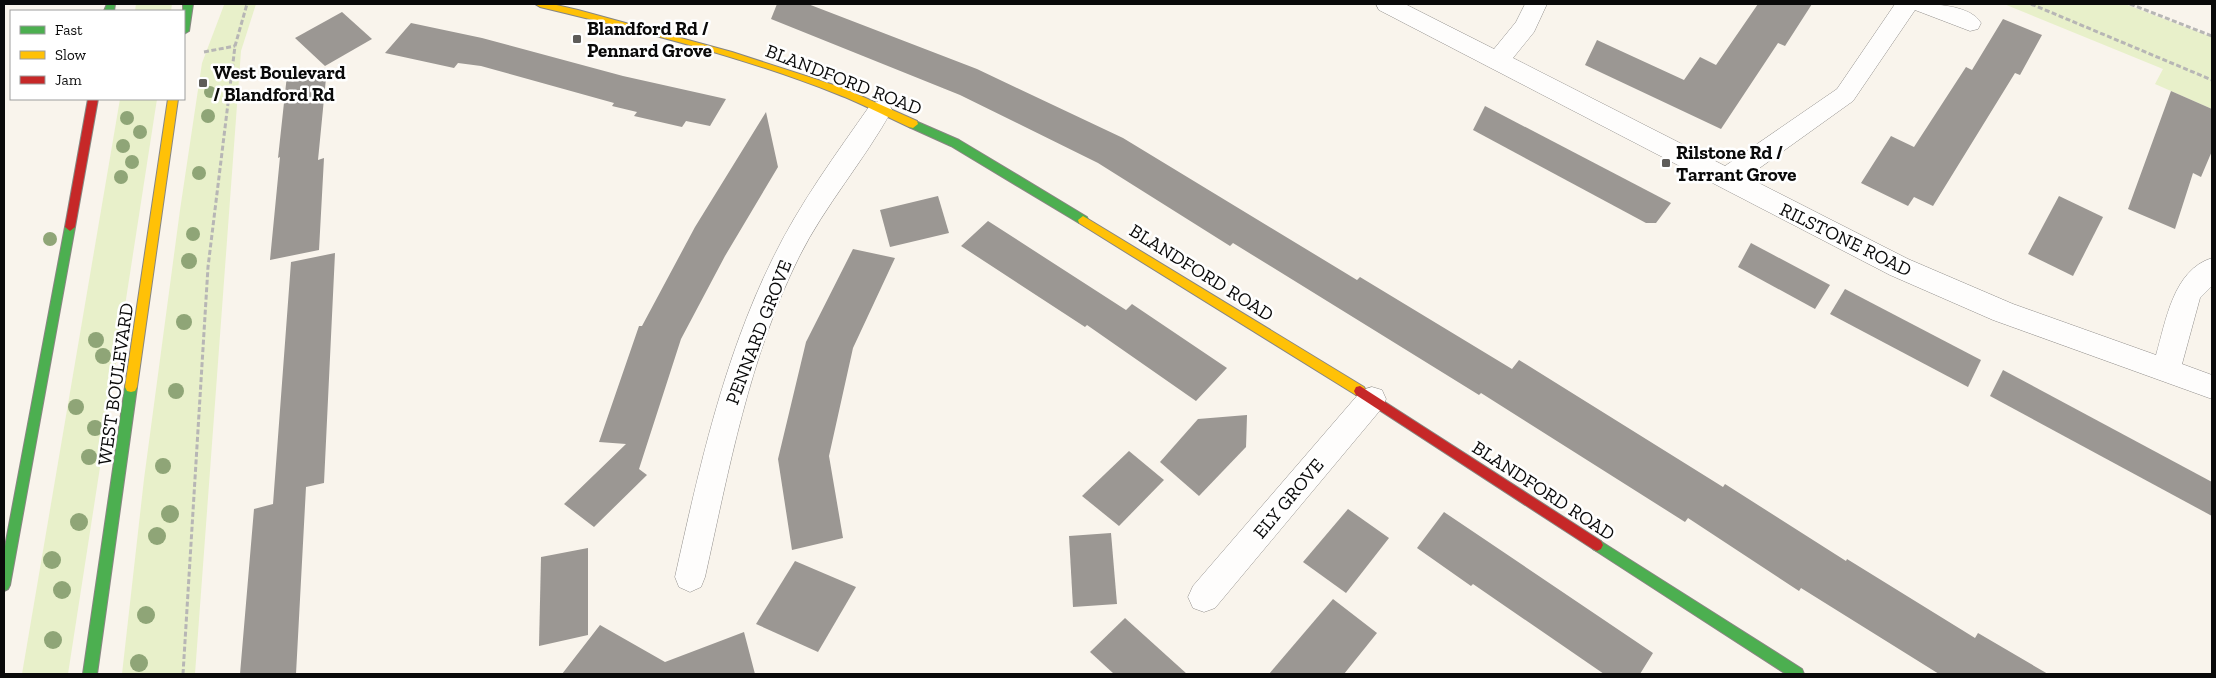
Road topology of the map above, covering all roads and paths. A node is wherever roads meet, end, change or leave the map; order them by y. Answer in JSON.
{"nodes":[{"id":1,"x":188,"y":4,"type":"edge"},
{"id":2,"x":247,"y":4,"type":"edge"},
{"id":3,"x":540,"y":4,"type":"edge"},
{"id":4,"x":1387,"y":4,"type":"edge"},
{"id":5,"x":1536,"y":4,"type":"edge"},
{"id":6,"x":1906,"y":4,"type":"edge"},
{"id":7,"x":1923,"y":4,"type":"edge"},
{"id":8,"x":2031,"y":4,"type":"edge"},
{"id":9,"x":2130,"y":4,"type":"edge"},
{"id":10,"x":1970,"y":23,"type":"dead end"},
{"id":11,"x":185,"y":24,"type":"edge"},
{"id":12,"x":2212,"y":36,"type":"edge"},
{"id":13,"x":235,"y":46,"type":"junction"},
{"id":14,"x":201,"y":53,"type":"dead end"},
{"id":15,"x":1498,"y":60,"type":"junction"},
{"id":16,"x":2212,"y":80,"type":"edge"},
{"id":17,"x":93,"y":100,"type":"edge"},
{"id":18,"x":173,"y":100,"type":"edge"},
{"id":19,"x":880,"y":110,"type":"junction"},
{"id":20,"x":1726,"y":179,"type":"junction"},
{"id":21,"x":2212,"y":270,"type":"edge"},
{"id":22,"x":2166,"y":370,"type":"junction"},
{"id":23,"x":2212,"y":387,"type":"edge"},
{"id":24,"x":1372,"y":399,"type":"junction"},
{"id":25,"x":690,"y":577,"type":"dead end"},
{"id":26,"x":4,"y":585,"type":"edge"},
{"id":27,"x":1204,"y":596,"type":"dead end"},
{"id":28,"x":90,"y":674,"type":"edge"},
{"id":29,"x":182,"y":674,"type":"edge"},
{"id":30,"x":1797,"y":674,"type":"edge"}],
"edges":[{"from":1,"to":11,"type":"street"},
{"from":2,"to":13,"type":"path"},
{"from":3,"to":19,"type":"street","name":"BLANDFORD ROAD"},
{"from":4,"to":15,"type":"street","name":"RILSTONE ROAD"},
{"from":5,"to":15,"type":"street"},
{"from":6,"to":20,"type":"street"},
{"from":7,"to":10,"type":"street"},
{"from":8,"to":16,"type":"path"},
{"from":9,"to":12,"type":"path"},
{"from":13,"to":14,"type":"path"},
{"from":13,"to":29,"type":"path"},
{"from":15,"to":20,"type":"street","name":"RILSTONE ROAD"},
{"from":17,"to":26,"type":"street"},
{"from":18,"to":28,"type":"street","name":"WEST BOULEVARD"},
{"from":19,"to":24,"type":"street","name":"BLANDFORD ROAD"},
{"from":19,"to":25,"type":"street","name":"PENNARD GROVE"},
{"from":20,"to":22,"type":"street","name":"RILSTONE ROAD"},
{"from":21,"to":22,"type":"street"},
{"from":22,"to":23,"type":"street","name":"RILSTONE ROAD"},
{"from":24,"to":27,"type":"street","name":"ELY GROVE"},
{"from":24,"to":30,"type":"street","name":"BLANDFORD ROAD"}]}
